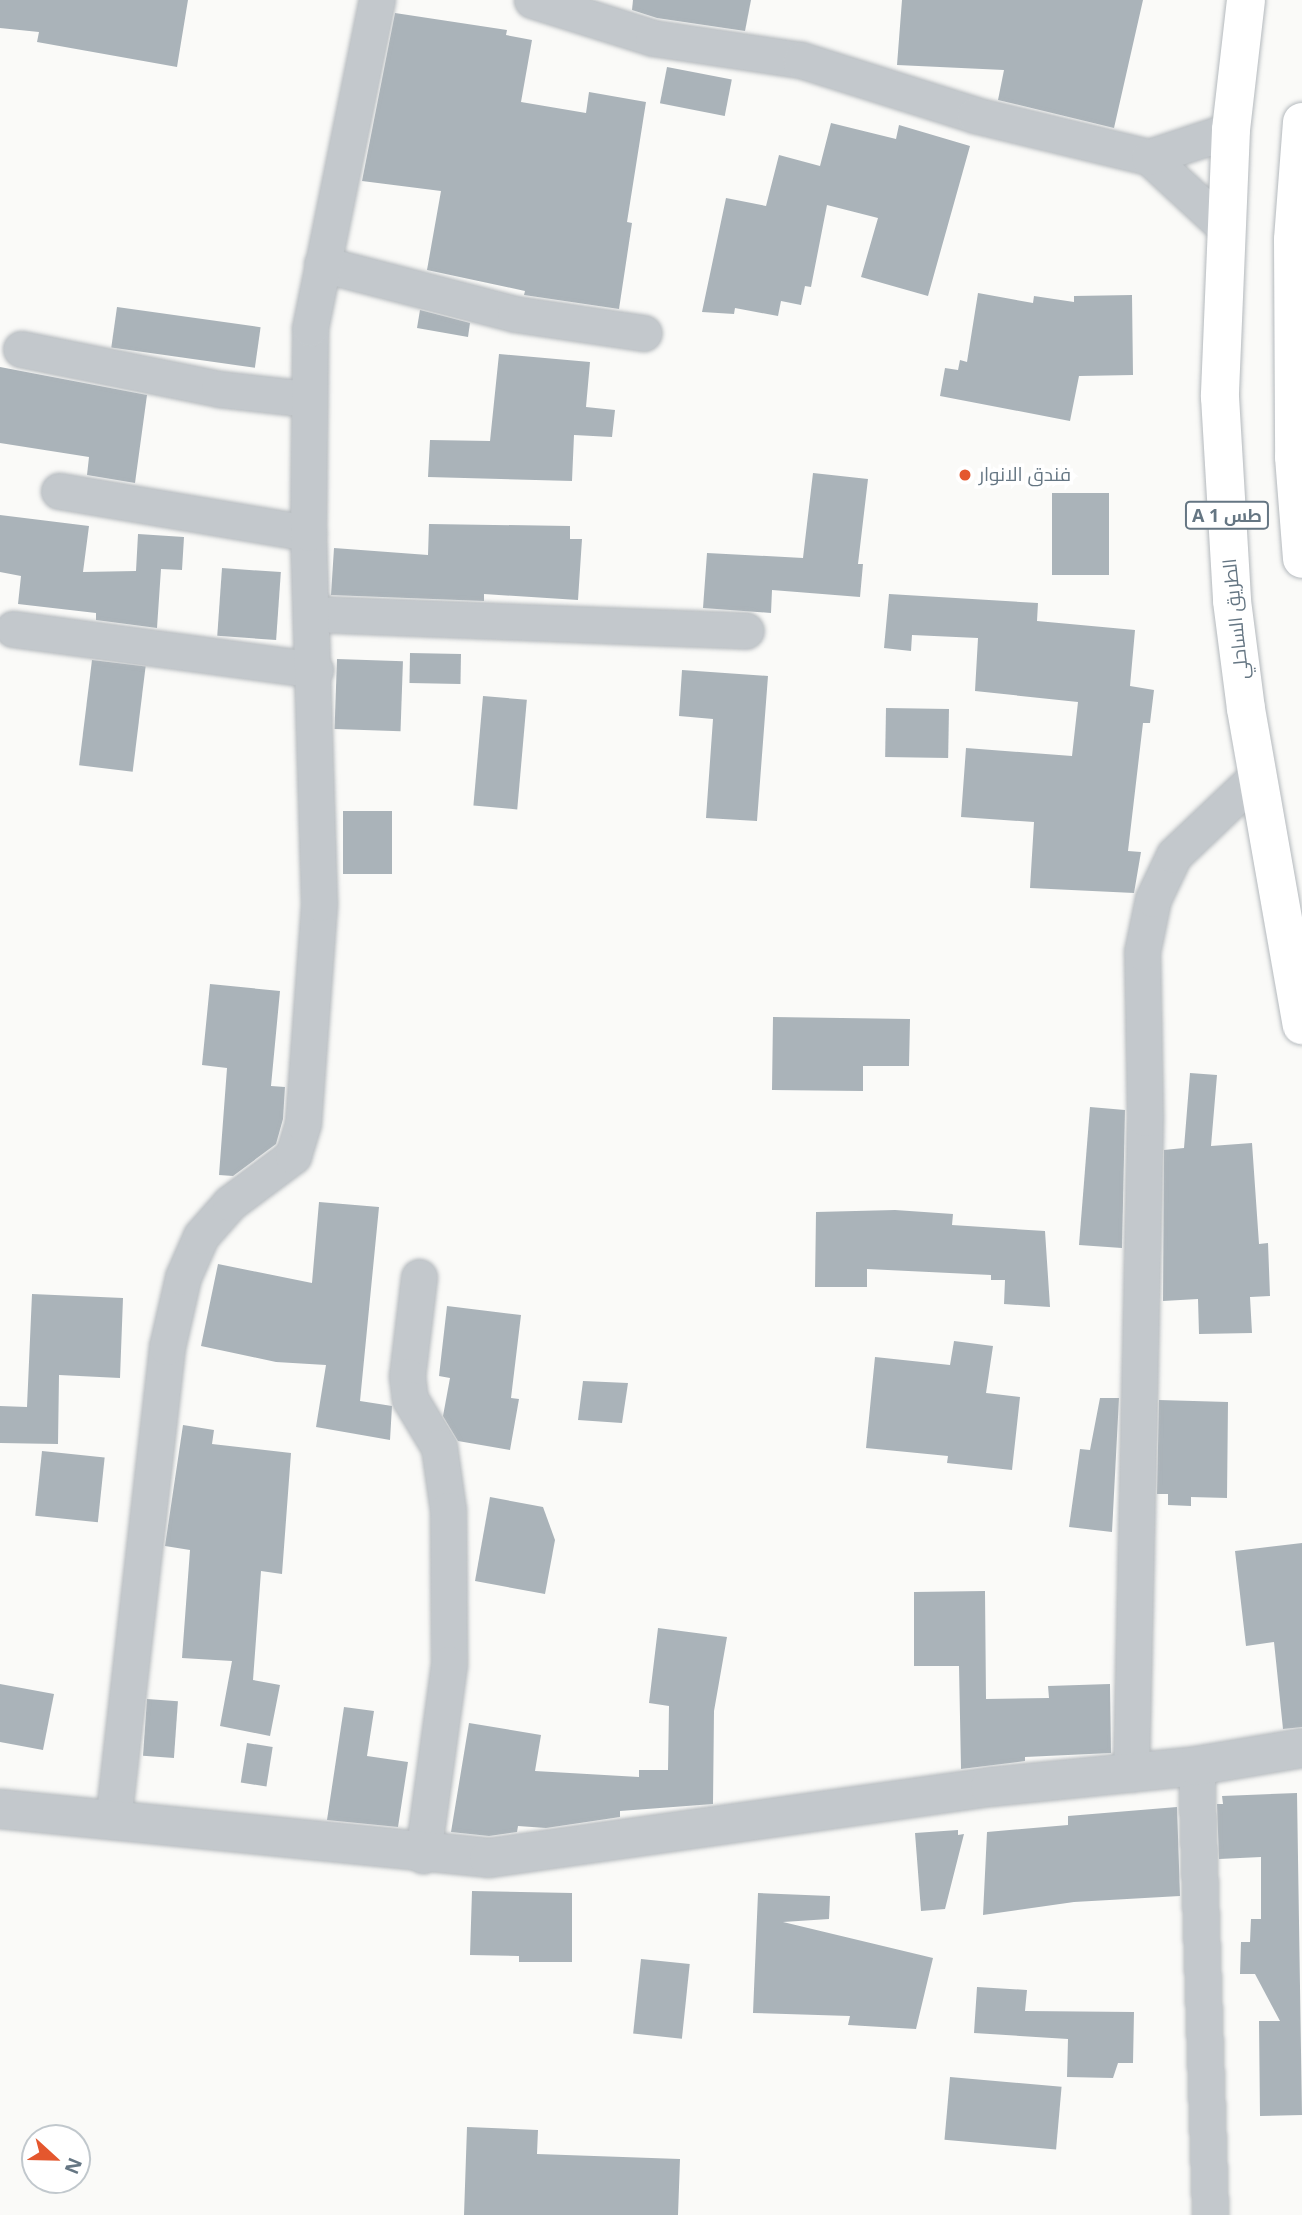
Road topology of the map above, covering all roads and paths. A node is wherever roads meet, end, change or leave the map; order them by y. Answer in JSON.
{"nodes":[{"id":1,"x":377,"y":0,"type":"edge"},
{"id":2,"x":532,"y":0,"type":"edge"},
{"id":3,"x":1247,"y":0,"type":"edge"},
{"id":4,"x":1302,"y":122,"type":"edge"},
{"id":5,"x":1231,"y":130,"type":"junction"},
{"id":6,"x":1149,"y":157,"type":"junction"},
{"id":7,"x":1227,"y":229,"type":"junction"},
{"id":8,"x":322,"y":264,"type":"junction"},
{"id":9,"x":644,"y":333,"type":"dead end"},
{"id":10,"x":21,"y":349,"type":"dead end"},
{"id":11,"x":307,"y":398,"type":"junction"},
{"id":12,"x":59,"y":491,"type":"dead end"},
{"id":13,"x":308,"y":533,"type":"junction"},
{"id":14,"x":1302,"y":559,"type":"edge"},
{"id":15,"x":312,"y":614,"type":"junction"},
{"id":16,"x":13,"y":629,"type":"dead end"},
{"id":17,"x":746,"y":631,"type":"dead end"},
{"id":18,"x":315,"y":670,"type":"junction"},
{"id":19,"x":1256,"y":777,"type":"junction"},
{"id":20,"x":1302,"y":1025,"type":"edge"},
{"id":21,"x":419,"y":1277,"type":"dead end"},
{"id":22,"x":1302,"y":1748,"type":"edge"},
{"id":23,"x":1196,"y":1766,"type":"junction"},
{"id":24,"x":1131,"y":1773,"type":"junction"},
{"id":25,"x":0,"y":1809,"type":"edge"},
{"id":26,"x":113,"y":1821,"type":"junction"},
{"id":27,"x":423,"y":1855,"type":"junction"},
{"id":28,"x":1210,"y":2215,"type":"edge"}],
"edges":[{"from":1,"to":8,"type":"street"},
{"from":2,"to":6,"type":"street"},
{"from":3,"to":5,"type":"highway","name":"الطريق الساحلي","number":"A 1 طس"},
{"from":4,"to":14,"type":"highway","number":"A 1 طس"},
{"from":5,"to":6,"type":"street"},
{"from":5,"to":7,"type":"highway","name":"الطريق الساحلي","number":"A 1 طس"},
{"from":6,"to":7,"type":"street"},
{"from":7,"to":19,"type":"highway","name":"الطريق الساحلي","number":"A 1 طس"},
{"from":8,"to":9,"type":"street"},
{"from":8,"to":11,"type":"street"},
{"from":10,"to":11,"type":"street"},
{"from":11,"to":13,"type":"street"},
{"from":12,"to":13,"type":"street"},
{"from":13,"to":15,"type":"street"},
{"from":15,"to":17,"type":"street"},
{"from":15,"to":18,"type":"street"},
{"from":16,"to":18,"type":"street"},
{"from":18,"to":26,"type":"street"},
{"from":19,"to":20,"type":"highway","name":"الطريق الساحلي","number":"A 1 طس"},
{"from":19,"to":24,"type":"street"},
{"from":21,"to":27,"type":"street"},
{"from":22,"to":23,"type":"street"},
{"from":23,"to":24,"type":"street"},
{"from":23,"to":28,"type":"street"},
{"from":24,"to":27,"type":"street"},
{"from":25,"to":26,"type":"street"},
{"from":26,"to":27,"type":"street"}]}
